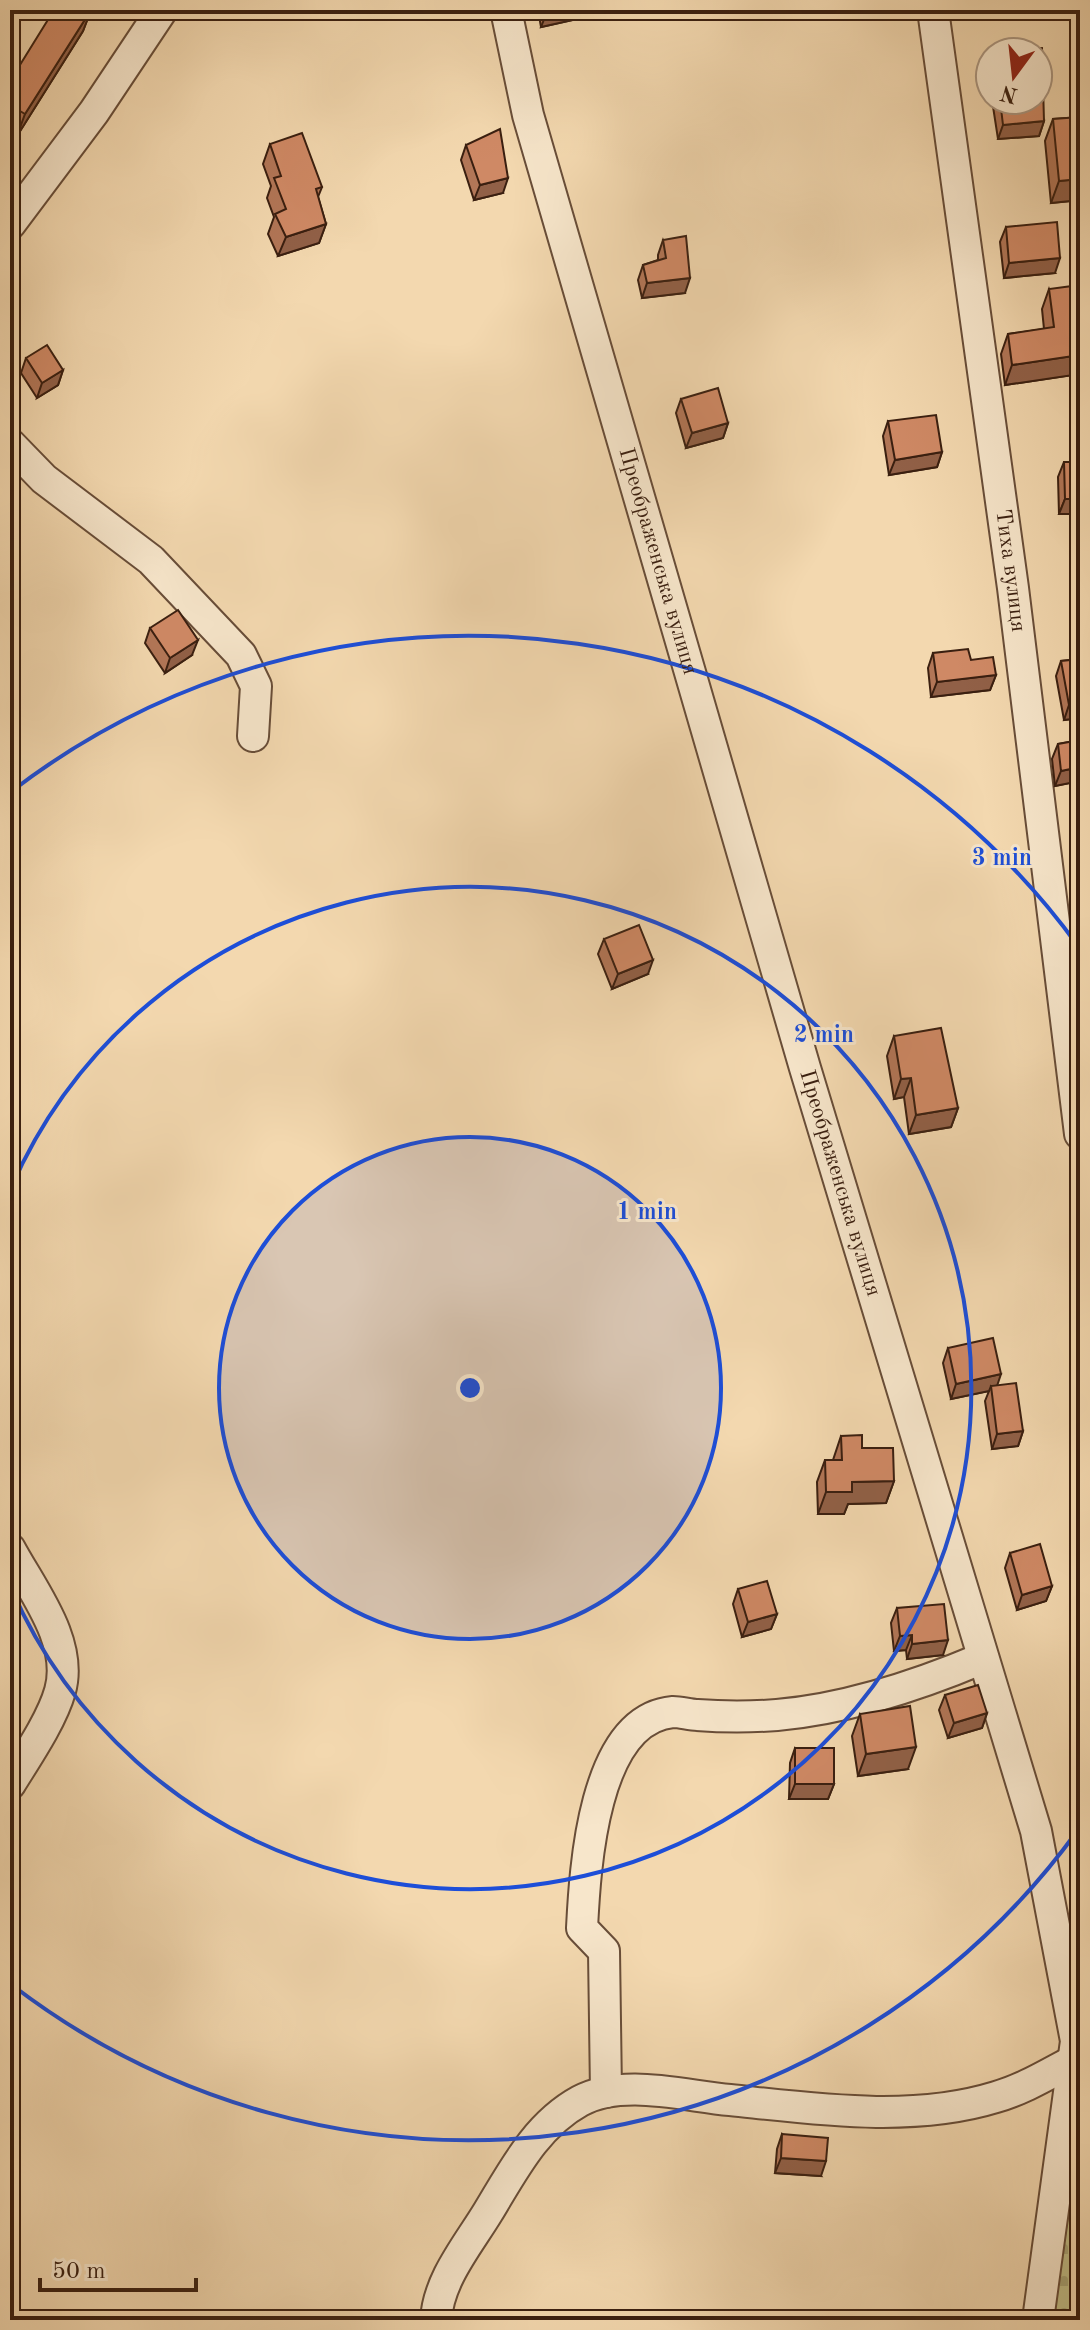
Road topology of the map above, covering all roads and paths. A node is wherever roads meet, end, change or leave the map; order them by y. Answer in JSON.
{"nodes":[{"id":1,"x":162,"y":10,"type":"edge"},
{"id":2,"x":506,"y":10,"type":"edge"},
{"id":3,"x":933,"y":10,"type":"edge"},
{"id":4,"x":10,"y":224,"type":"edge"},
{"id":5,"x":10,"y":444,"type":"edge"},
{"id":6,"x":253,"y":736,"type":"dead end"},
{"id":7,"x":1072,"y":990,"type":"edge"},
{"id":8,"x":1080,"y":1134,"type":"edge"},
{"id":9,"x":10,"y":1549,"type":"edge"},
{"id":10,"x":983,"y":1658,"type":"junction"},
{"id":11,"x":10,"y":1784,"type":"edge"},
{"id":12,"x":1076,"y":2048,"type":"edge"},
{"id":13,"x":606,"y":2092,"type":"junction"},
{"id":14,"x":436,"y":2320,"type":"edge"},
{"id":15,"x":1038,"y":2320,"type":"edge"}],
"edges":[{"from":1,"to":4,"type":"street"},
{"from":2,"to":10,"type":"street","name":"Преображенська вулиця"},
{"from":3,"to":7,"type":"street","name":"Тиха вулиця"},
{"from":5,"to":6,"type":"street"},
{"from":7,"to":8,"type":"street","name":"Тиха вулиця"},
{"from":9,"to":11,"type":"street"},
{"from":10,"to":12,"type":"street","name":"Преображенська вулиця"},
{"from":10,"to":13,"type":"street"},
{"from":12,"to":13,"type":"street"},
{"from":12,"to":15,"type":"street","name":"Преображенська вулиця"},
{"from":13,"to":14,"type":"street"}]}
